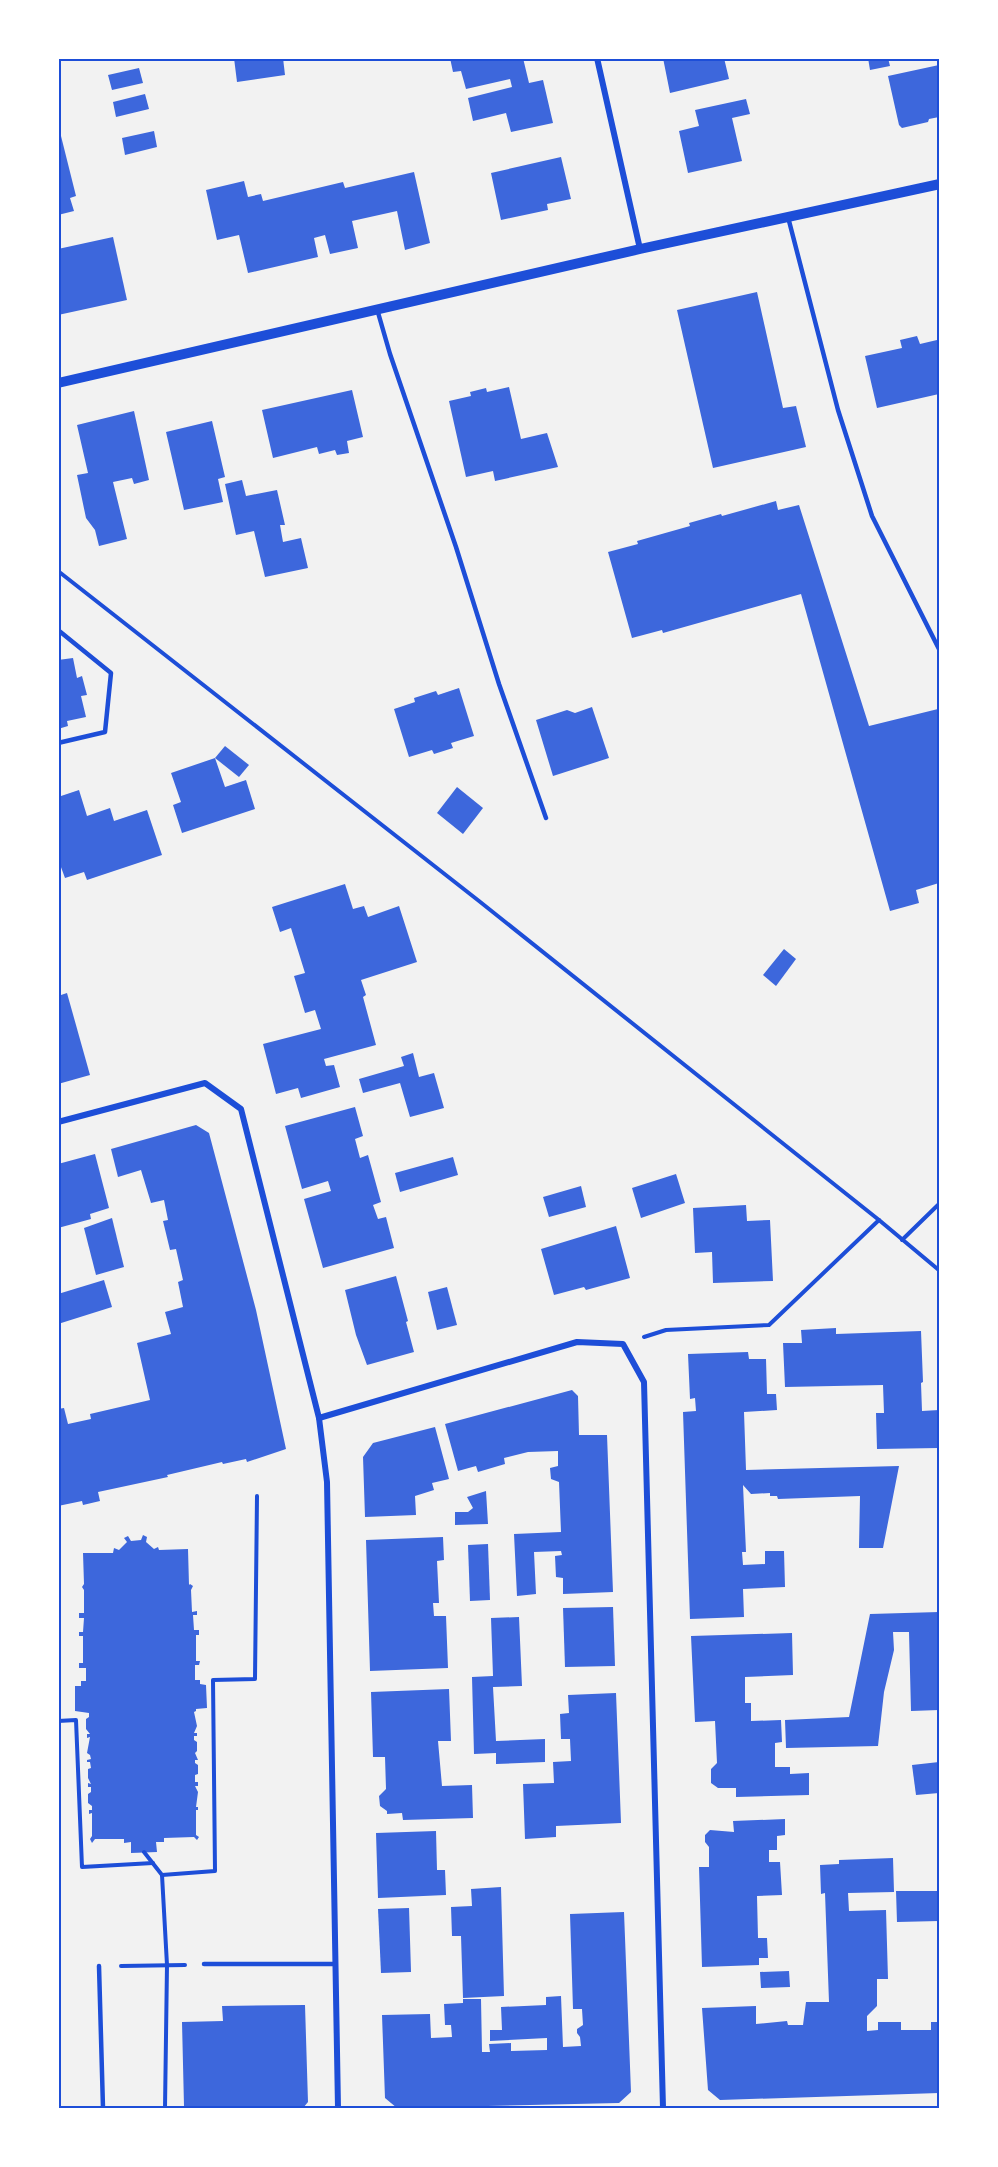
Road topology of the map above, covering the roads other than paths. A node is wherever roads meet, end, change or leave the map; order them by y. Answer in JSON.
{"nodes":[{"id":1,"x":597,"y":58,"type":"edge"},
{"id":2,"x":939,"y":184,"type":"edge"},
{"id":3,"x":788,"y":217,"type":"junction"},
{"id":4,"x":640,"y":249,"type":"junction"},
{"id":5,"x":377,"y":309,"type":"junction"},
{"id":6,"x":58,"y":382,"type":"edge"},
{"id":7,"x":58,"y":630,"type":"edge"},
{"id":8,"x":939,"y":651,"type":"edge"},
{"id":9,"x":58,"y":743,"type":"edge"},
{"id":10,"x":546,"y":818,"type":"dead end"},
{"id":11,"x":58,"y":1122,"type":"edge"},
{"id":12,"x":319,"y":1418,"type":"junction"},
{"id":13,"x":335,"y":1964,"type":"junction"},
{"id":14,"x":204,"y":1965,"type":"road end"},
{"id":15,"x":99,"y":1966,"type":"road end"},
{"id":16,"x":103,"y":2109,"type":"edge"},
{"id":17,"x":338,"y":2109,"type":"edge"},
{"id":18,"x":663,"y":2109,"type":"edge"}],
"edges":[{"from":1,"to":4,"type":"street"},
{"from":2,"to":3,"type":"street"},
{"from":3,"to":4,"type":"street"},
{"from":3,"to":8,"type":"lane"},
{"from":4,"to":5,"type":"street"},
{"from":5,"to":6,"type":"street"},
{"from":5,"to":10,"type":"lane"},
{"from":7,"to":9,"type":"lane"},
{"from":11,"to":12,"type":"street"},
{"from":12,"to":13,"type":"street"},
{"from":12,"to":18,"type":"street"},
{"from":13,"to":14,"type":"lane"},
{"from":13,"to":17,"type":"street"},
{"from":15,"to":16,"type":"lane"}]}
